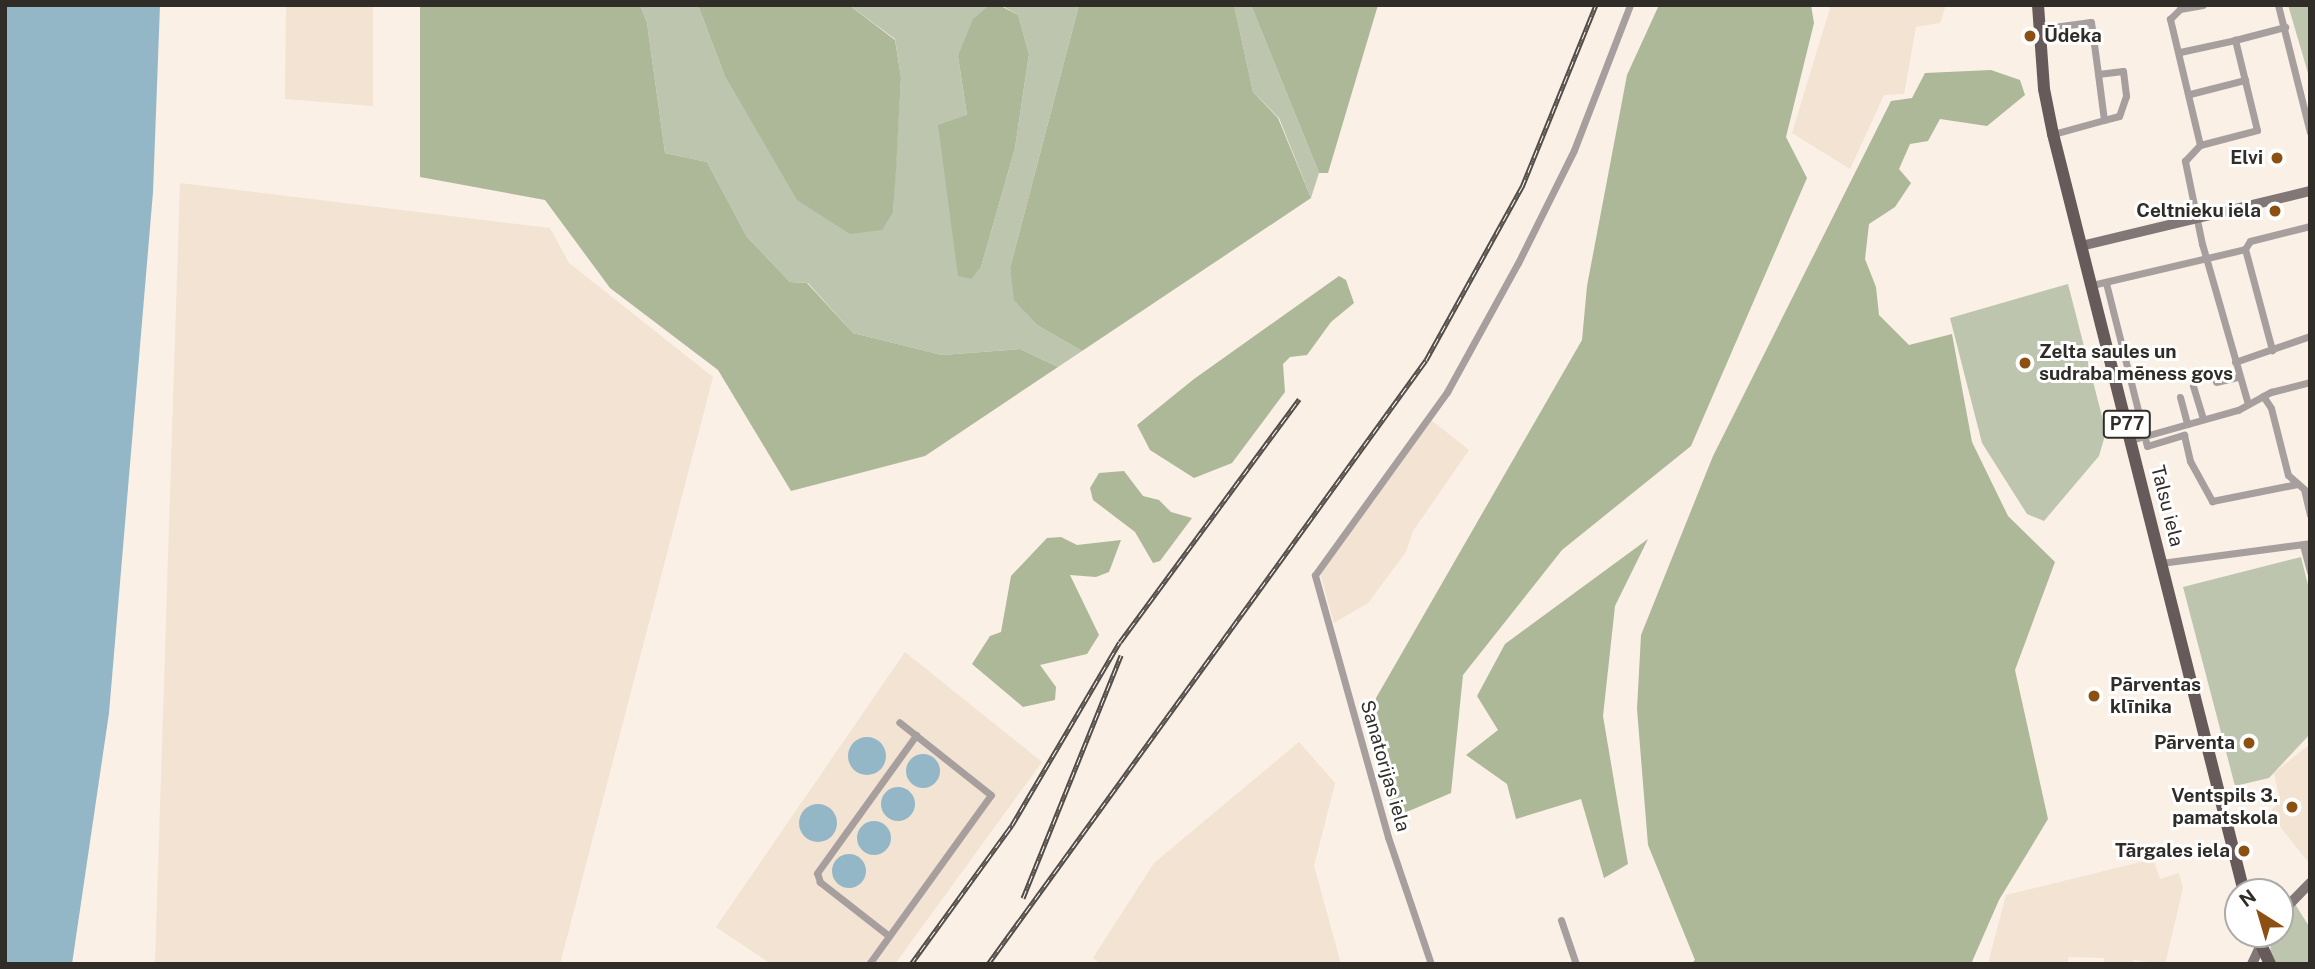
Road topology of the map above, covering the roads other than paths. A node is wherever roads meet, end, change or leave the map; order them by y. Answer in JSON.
{"nodes":[{"id":1,"x":1630,"y":5,"type":"edge"},
{"id":2,"x":2038,"y":5,"type":"edge"},
{"id":3,"x":2203,"y":5,"type":"edge"},
{"id":4,"x":2278,"y":5,"type":"edge"},
{"id":5,"x":2285,"y":27,"type":"junction"},
{"id":6,"x":2039,"y":29,"type":"junction"},
{"id":7,"x":2235,"y":40,"type":"junction"},
{"id":8,"x":2180,"y":52,"type":"junction"},
{"id":9,"x":2098,"y":74,"type":"junction"},
{"id":10,"x":2245,"y":80,"type":"junction"},
{"id":11,"x":2190,"y":94,"type":"junction"},
{"id":12,"x":2104,"y":120,"type":"junction"},
{"id":13,"x":2310,"y":132,"type":"edge"},
{"id":14,"x":2053,"y":134,"type":"junction"},
{"id":15,"x":2200,"y":145,"type":"junction"},
{"id":16,"x":2310,"y":191,"type":"edge"},
{"id":17,"x":2197,"y":219,"type":"junction"},
{"id":18,"x":2310,"y":226,"type":"edge"},
{"id":19,"x":2081,"y":246,"type":"junction"},
{"id":20,"x":2245,"y":248,"type":"junction"},
{"id":21,"x":2206,"y":258,"type":"junction"},
{"id":22,"x":2106,"y":283,"type":"junction"},
{"id":23,"x":2092,"y":285,"type":"junction"},
{"id":24,"x":2310,"y":336,"type":"edge"},
{"id":25,"x":2272,"y":350,"type":"junction"},
{"id":26,"x":2235,"y":362,"type":"junction"},
{"id":27,"x":2238,"y":377,"type":"junction"},
{"id":28,"x":2216,"y":382,"type":"dead end"},
{"id":29,"x":2310,"y":382,"type":"edge"},
{"id":30,"x":2193,"y":386,"type":"dead end"},
{"id":31,"x":2263,"y":396,"type":"junction"},
{"id":32,"x":2180,"y":397,"type":"dead end"},
{"id":33,"x":2248,"y":404,"type":"junction"},
{"id":34,"x":2203,"y":419,"type":"junction"},
{"id":35,"x":2184,"y":424,"type":"junction"},
{"id":36,"x":2184,"y":435,"type":"junction"},
{"id":37,"x":2137,"y":438,"type":"junction"},
{"id":38,"x":2297,"y":484,"type":"junction"},
{"id":39,"x":2310,"y":515,"type":"edge"},
{"id":40,"x":2306,"y":544,"type":"edge"},
{"id":41,"x":2161,"y":562,"type":"junction"},
{"id":42,"x":2310,"y":572,"type":"edge"},
{"id":43,"x":899,"y":722,"type":"dead end"},
{"id":44,"x":916,"y":735,"type":"junction"},
{"id":45,"x":2240,"y":878,"type":"edge"},
{"id":46,"x":2310,"y":883,"type":"edge"},
{"id":47,"x":2294,"y":900,"type":"edge"},
{"id":48,"x":1561,"y":920,"type":"dead end"},
{"id":49,"x":889,"y":936,"type":"junction"},
{"id":50,"x":869,"y":964,"type":"edge"},
{"id":51,"x":1431,"y":964,"type":"edge"},
{"id":52,"x":1576,"y":964,"type":"edge"}],
"edges":[{"from":1,"to":51,"type":"street","name":"Sanatorijas iela"},
{"from":2,"to":6,"type":"main road","name":"Talsu iela","number":"P77"},
{"from":3,"to":8,"type":"street"},
{"from":4,"to":5,"type":"street"},
{"from":5,"to":7,"type":"street"},
{"from":5,"to":13,"type":"street"},
{"from":6,"to":9,"type":"street"},
{"from":6,"to":14,"type":"main road","name":"Talsu iela","number":"P77"},
{"from":7,"to":8,"type":"street"},
{"from":7,"to":10,"type":"street"},
{"from":8,"to":11,"type":"street"},
{"from":9,"to":12,"type":"street"},
{"from":9,"to":12,"type":"street"},
{"from":10,"to":11,"type":"street"},
{"from":10,"to":15,"type":"street"},
{"from":11,"to":15,"type":"street"},
{"from":12,"to":14,"type":"street"},
{"from":14,"to":19,"type":"main road","name":"Talsu iela","number":"P77"},
{"from":15,"to":17,"type":"street"},
{"from":16,"to":17,"type":"street"},
{"from":17,"to":19,"type":"street"},
{"from":17,"to":21,"type":"street"},
{"from":18,"to":20,"type":"street"},
{"from":19,"to":23,"type":"main road","name":"Talsu iela","number":"P77"},
{"from":20,"to":21,"type":"street"},
{"from":20,"to":25,"type":"street"},
{"from":21,"to":22,"type":"street"},
{"from":21,"to":26,"type":"street"},
{"from":22,"to":23,"type":"street"},
{"from":22,"to":37,"type":"street"},
{"from":23,"to":37,"type":"main road","name":"Talsu iela","number":"P77"},
{"from":24,"to":25,"type":"street"},
{"from":25,"to":26,"type":"street"},
{"from":26,"to":27,"type":"street"},
{"from":27,"to":28,"type":"street"},
{"from":27,"to":33,"type":"street"},
{"from":29,"to":31,"type":"street"},
{"from":30,"to":34,"type":"street"},
{"from":31,"to":33,"type":"street"},
{"from":31,"to":38,"type":"street"},
{"from":32,"to":35,"type":"street"},
{"from":33,"to":34,"type":"street"},
{"from":34,"to":35,"type":"street"},
{"from":35,"to":36,"type":"street"},
{"from":35,"to":37,"type":"street"},
{"from":36,"to":37,"type":"street"},
{"from":36,"to":38,"type":"street"},
{"from":37,"to":41,"type":"main road","name":"Talsu iela","number":"P77"},
{"from":38,"to":39,"type":"street"},
{"from":40,"to":41,"type":"street"},
{"from":40,"to":42,"type":"street"},
{"from":41,"to":45,"type":"main road","name":"Talsu iela","number":"P77"},
{"from":43,"to":44,"type":"street"},
{"from":44,"to":49,"type":"street"},
{"from":44,"to":49,"type":"street"},
{"from":46,"to":47,"type":"street"},
{"from":48,"to":52,"type":"street"},
{"from":49,"to":50,"type":"street"}]}
